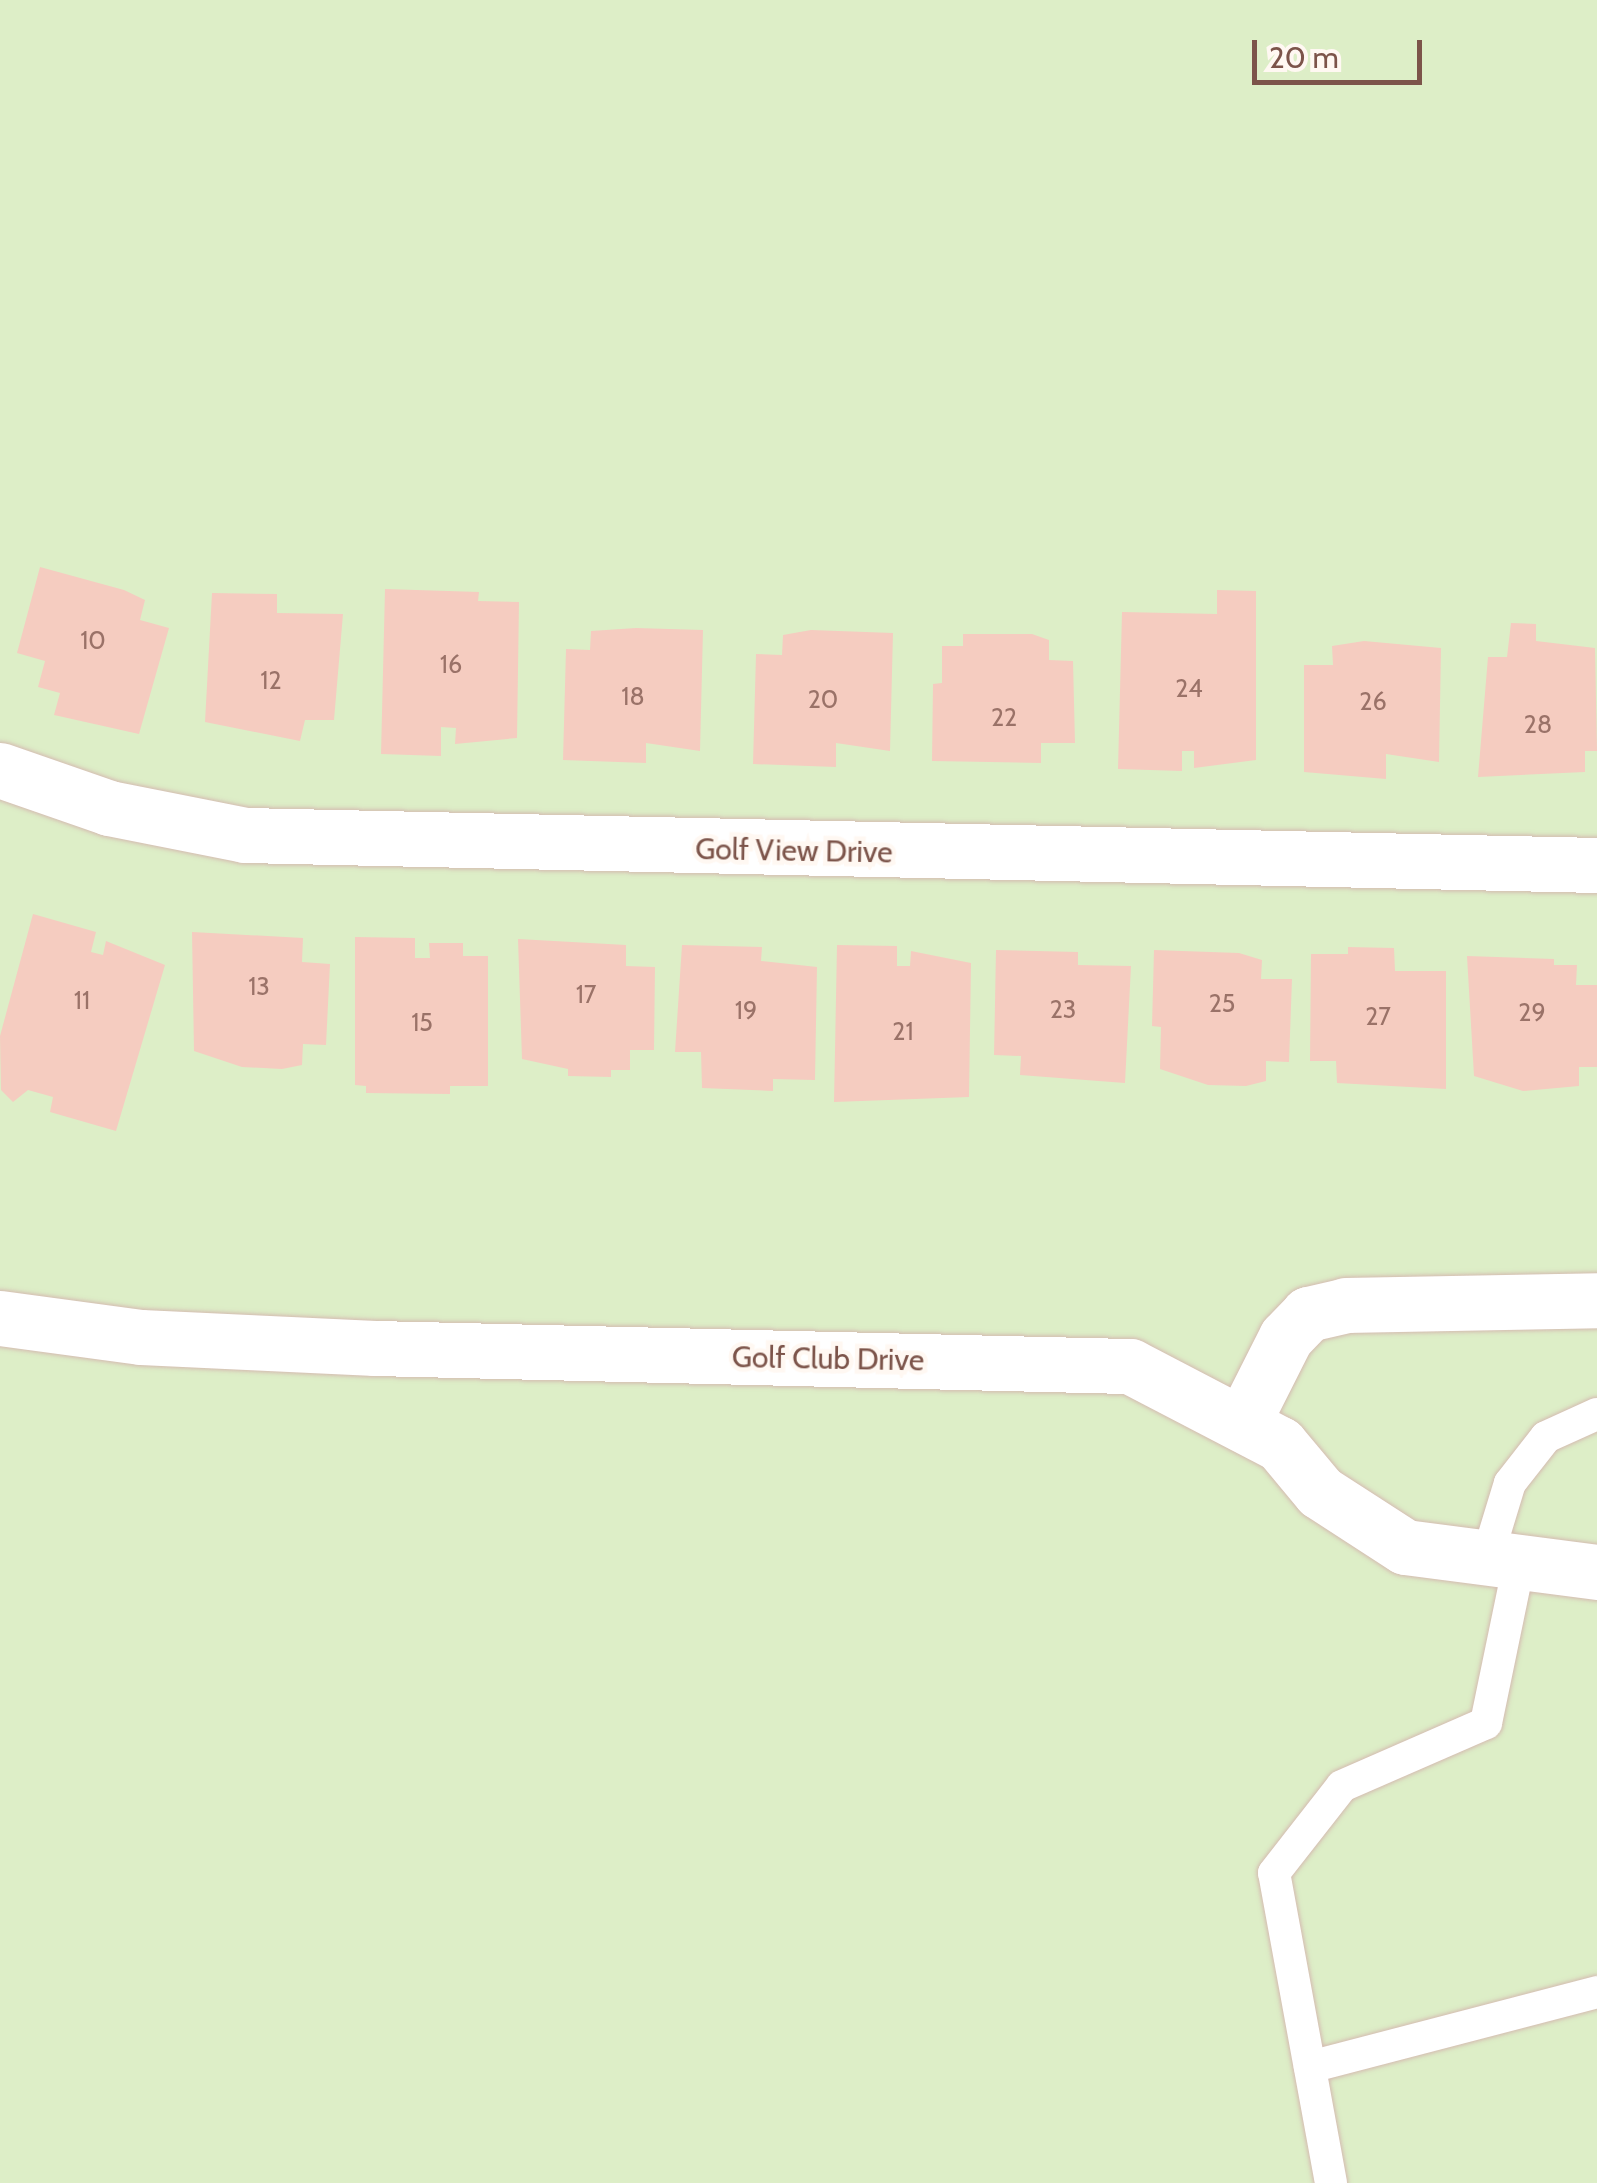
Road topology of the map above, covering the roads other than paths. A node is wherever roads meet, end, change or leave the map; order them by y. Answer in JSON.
{"nodes":[{"id":1,"x":0,"y":770,"type":"edge"},
{"id":2,"x":1597,"y":865,"type":"edge"},
{"id":3,"x":1597,"y":1300,"type":"edge"},
{"id":4,"x":0,"y":1318,"type":"edge"},
{"id":5,"x":1597,"y":1414,"type":"edge"},
{"id":6,"x":1242,"y":1424,"type":"junction"},
{"id":7,"x":1503,"y":1560,"type":"junction"},
{"id":8,"x":1597,"y":1572,"type":"edge"},
{"id":9,"x":1597,"y":1992,"type":"edge"},
{"id":10,"x":1310,"y":2067,"type":"junction"},
{"id":11,"x":1331,"y":2183,"type":"edge"}],
"edges":[{"from":1,"to":2,"type":"street","name":"Golf View Drive"},
{"from":3,"to":6,"type":"street"},
{"from":4,"to":6,"type":"street","name":"Golf Club Drive"},
{"from":5,"to":7,"type":"lane"},
{"from":6,"to":7,"type":"street","name":"Golf Club Drive"},
{"from":7,"to":8,"type":"street","name":"Golf Club Drive"},
{"from":7,"to":10,"type":"lane"},
{"from":9,"to":10,"type":"lane"},
{"from":10,"to":11,"type":"lane"}]}
